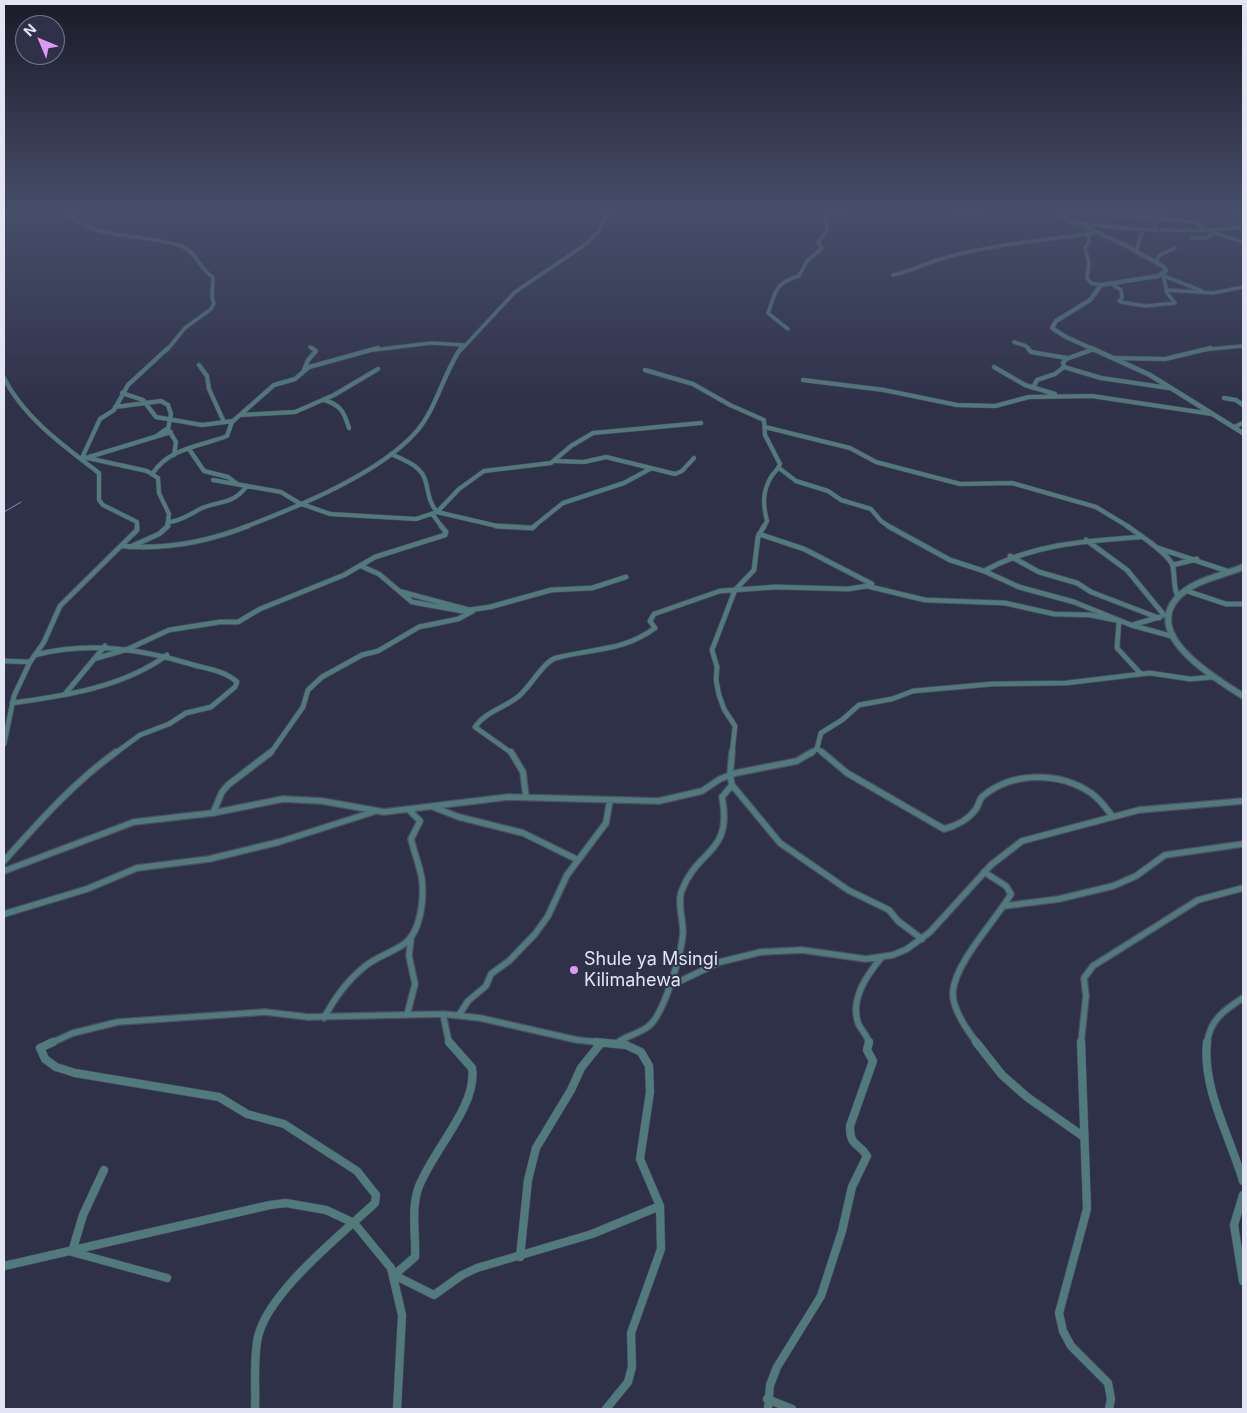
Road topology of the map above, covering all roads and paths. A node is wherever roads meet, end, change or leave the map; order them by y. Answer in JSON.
{"nodes":[{"id":1,"x":213,"y":277,"type":"edge"},
{"id":2,"x":537,"y":277,"type":"edge"},
{"id":3,"x":796,"y":277,"type":"edge"},
{"id":4,"x":1087,"y":277,"type":"edge"},
{"id":5,"x":1150,"y":277,"type":"edge"},
{"id":6,"x":1164,"y":277,"type":"edge"},
{"id":7,"x":1168,"y":277,"type":"edge"},
{"id":8,"x":1110,"y":283,"type":"junction"},
{"id":9,"x":1101,"y":285,"type":"junction"},
{"id":10,"x":1243,"y":287,"type":"edge"},
{"id":11,"x":1167,"y":290,"type":"junction"},
{"id":12,"x":1207,"y":293,"type":"junction"},
{"id":13,"x":788,"y":329,"type":"dead end"},
{"id":14,"x":1014,"y":342,"type":"dead end"},
{"id":15,"x":464,"y":345,"type":"junction"},
{"id":16,"x":1243,"y":346,"type":"edge"},
{"id":17,"x":310,"y":347,"type":"dead end"},
{"id":18,"x":1094,"y":349,"type":"junction"},
{"id":19,"x":1067,"y":358,"type":"junction"},
{"id":20,"x":1115,"y":358,"type":"junction"},
{"id":21,"x":199,"y":365,"type":"dead end"},
{"id":22,"x":994,"y":367,"type":"dead end"},
{"id":23,"x":1064,"y":367,"type":"junction"},
{"id":24,"x":378,"y":369,"type":"dead end"},
{"id":25,"x":304,"y":370,"type":"junction"},
{"id":26,"x":645,"y":370,"type":"dead end"},
{"id":27,"x":4,"y":378,"type":"edge"},
{"id":28,"x":803,"y":380,"type":"dead end"},
{"id":29,"x":1033,"y":388,"type":"junction"},
{"id":30,"x":1169,"y":388,"type":"junction"},
{"id":31,"x":122,"y":393,"type":"junction"},
{"id":32,"x":1062,"y":396,"type":"junction"},
{"id":33,"x":1224,"y":398,"type":"dead end"},
{"id":34,"x":324,"y":400,"type":"junction"},
{"id":35,"x":146,"y":404,"type":"junction"},
{"id":36,"x":1243,"y":405,"type":"edge"},
{"id":37,"x":115,"y":407,"type":"junction"},
{"id":38,"x":1212,"y":414,"type":"junction"},
{"id":39,"x":240,"y":415,"type":"junction"},
{"id":40,"x":170,"y":420,"type":"junction"},
{"id":41,"x":223,"y":421,"type":"junction"},
{"id":42,"x":233,"y":421,"type":"junction"},
{"id":43,"x":1243,"y":422,"type":"edge"},
{"id":44,"x":701,"y":423,"type":"dead end"},
{"id":45,"x":230,"y":427,"type":"junction"},
{"id":46,"x":765,"y":427,"type":"junction"},
{"id":47,"x":1234,"y":427,"type":"junction"},
{"id":48,"x":168,"y":428,"type":"junction"},
{"id":49,"x":349,"y":428,"type":"dead end"},
{"id":50,"x":171,"y":432,"type":"junction"},
{"id":51,"x":1243,"y":433,"type":"edge"},
{"id":52,"x":155,"y":438,"type":"junction"},
{"id":53,"x":188,"y":449,"type":"junction"},
{"id":54,"x":391,"y":454,"type":"junction"},
{"id":55,"x":174,"y":455,"type":"junction"},
{"id":56,"x":82,"y":457,"type":"junction"},
{"id":57,"x":88,"y":458,"type":"junction"},
{"id":58,"x":694,"y":458,"type":"dead end"},
{"id":59,"x":555,"y":461,"type":"junction"},
{"id":60,"x":780,"y":468,"type":"junction"},
{"id":61,"x":650,"y":469,"type":"junction"},
{"id":62,"x":153,"y":473,"type":"junction"},
{"id":63,"x":213,"y":480,"type":"dead end"},
{"id":64,"x":237,"y":484,"type":"junction"},
{"id":65,"x":247,"y":486,"type":"junction"},
{"id":66,"x":298,"y":503,"type":"junction"},
{"id":67,"x":435,"y":513,"type":"junction"},
{"id":68,"x":170,"y":522,"type":"junction"},
{"id":69,"x":760,"y":534,"type":"junction"},
{"id":70,"x":1140,"y":537,"type":"junction"},
{"id":71,"x":1086,"y":540,"type":"junction"},
{"id":72,"x":1151,"y":545,"type":"junction"},
{"id":73,"x":123,"y":546,"type":"junction"},
{"id":74,"x":129,"y":547,"type":"junction"},
{"id":75,"x":1010,"y":556,"type":"junction"},
{"id":76,"x":1198,"y":559,"type":"junction"},
{"id":77,"x":1173,"y":565,"type":"junction"},
{"id":78,"x":361,"y":566,"type":"junction"},
{"id":79,"x":1243,"y":567,"type":"edge"},
{"id":80,"x":984,"y":571,"type":"junction"},
{"id":81,"x":1231,"y":573,"type":"junction"},
{"id":82,"x":626,"y":577,"type":"dead end"},
{"id":83,"x":880,"y":587,"type":"junction"},
{"id":84,"x":735,"y":590,"type":"junction"},
{"id":85,"x":1187,"y":591,"type":"junction"},
{"id":86,"x":402,"y":592,"type":"junction"},
{"id":87,"x":1178,"y":597,"type":"junction"},
{"id":88,"x":1243,"y":604,"type":"edge"},
{"id":89,"x":472,"y":610,"type":"junction"},
{"id":90,"x":1167,"y":614,"type":"junction"},
{"id":91,"x":1158,"y":618,"type":"junction"},
{"id":92,"x":1117,"y":620,"type":"junction"},
{"id":93,"x":1131,"y":626,"type":"junction"},
{"id":94,"x":1171,"y":636,"type":"junction"},
{"id":95,"x":105,"y":646,"type":"junction"},
{"id":96,"x":128,"y":649,"type":"junction"},
{"id":97,"x":35,"y":655,"type":"junction"},
{"id":98,"x":167,"y":655,"type":"junction"},
{"id":99,"x":94,"y":659,"type":"junction"},
{"id":100,"x":4,"y":661,"type":"edge"},
{"id":101,"x":30,"y":662,"type":"junction"},
{"id":102,"x":1141,"y":674,"type":"junction"},
{"id":103,"x":1215,"y":677,"type":"junction"},
{"id":104,"x":64,"y":694,"type":"junction"},
{"id":105,"x":1243,"y":696,"type":"edge"},
{"id":106,"x":12,"y":703,"type":"junction"},
{"id":107,"x":5,"y":734,"type":"edge"},
{"id":108,"x":4,"y":744,"type":"edge"},
{"id":109,"x":817,"y":748,"type":"junction"},
{"id":110,"x":730,"y":775,"type":"junction"},
{"id":111,"x":732,"y":785,"type":"junction"},
{"id":112,"x":526,"y":797,"type":"junction"},
{"id":113,"x":610,"y":800,"type":"junction"},
{"id":114,"x":1243,"y":801,"type":"edge"},
{"id":115,"x":432,"y":806,"type":"junction"},
{"id":116,"x":409,"y":810,"type":"junction"},
{"id":117,"x":376,"y":811,"type":"junction"},
{"id":118,"x":213,"y":812,"type":"junction"},
{"id":119,"x":1112,"y":816,"type":"junction"},
{"id":120,"x":1243,"y":844,"type":"edge"},
{"id":121,"x":578,"y":860,"type":"junction"},
{"id":122,"x":4,"y":861,"type":"edge"},
{"id":123,"x":4,"y":871,"type":"edge"},
{"id":124,"x":984,"y":872,"type":"junction"},
{"id":125,"x":1243,"y":888,"type":"edge"},
{"id":126,"x":1004,"y":906,"type":"junction"},
{"id":127,"x":4,"y":914,"type":"edge"},
{"id":128,"x":411,"y":935,"type":"junction"},
{"id":129,"x":922,"y":939,"type":"junction"},
{"id":130,"x":881,"y":958,"type":"junction"},
{"id":131,"x":670,"y":986,"type":"junction"},
{"id":132,"x":1243,"y":998,"type":"edge"},
{"id":133,"x":443,"y":1014,"type":"junction"},
{"id":134,"x":407,"y":1015,"type":"junction"},
{"id":135,"x":459,"y":1015,"type":"junction"},
{"id":136,"x":324,"y":1018,"type":"junction"},
{"id":137,"x":601,"y":1043,"type":"junction"},
{"id":138,"x":616,"y":1043,"type":"junction"},
{"id":139,"x":1084,"y":1137,"type":"junction"},
{"id":140,"x":104,"y":1170,"type":"dead end"},
{"id":141,"x":1243,"y":1182,"type":"edge"},
{"id":142,"x":1243,"y":1195,"type":"edge"},
{"id":143,"x":660,"y":1206,"type":"junction"},
{"id":144,"x":354,"y":1223,"type":"junction"},
{"id":145,"x":72,"y":1252,"type":"junction"},
{"id":146,"x":520,"y":1257,"type":"junction"},
{"id":147,"x":4,"y":1266,"type":"edge"},
{"id":148,"x":394,"y":1275,"type":"junction"},
{"id":149,"x":167,"y":1278,"type":"dead end"},
{"id":150,"x":1243,"y":1280,"type":"edge"},
{"id":151,"x":767,"y":1399,"type":"junction"},
{"id":152,"x":255,"y":1409,"type":"edge"},
{"id":153,"x":397,"y":1409,"type":"edge"},
{"id":154,"x":606,"y":1409,"type":"edge"},
{"id":155,"x":768,"y":1409,"type":"edge"},
{"id":156,"x":792,"y":1409,"type":"edge"},
{"id":157,"x":1109,"y":1409,"type":"edge"}],
"edges":[{"from":1,"to":31,"type":"street"},
{"from":2,"to":15,"type":"street"},
{"from":3,"to":13,"type":"street"},
{"from":4,"to":9,"type":"street"},
{"from":5,"to":8,"type":"street"},
{"from":6,"to":11,"type":"street"},
{"from":7,"to":12,"type":"street"},
{"from":8,"to":9,"type":"street"},
{"from":8,"to":11,"type":"street"},
{"from":9,"to":18,"type":"street"},
{"from":10,"to":12,"type":"street"},
{"from":11,"to":12,"type":"street"},
{"from":14,"to":19,"type":"street"},
{"from":15,"to":25,"type":"street"},
{"from":15,"to":54,"type":"street"},
{"from":16,"to":20,"type":"street"},
{"from":17,"to":25,"type":"street"},
{"from":18,"to":19,"type":"street"},
{"from":18,"to":20,"type":"street"},
{"from":19,"to":23,"type":"street"},
{"from":20,"to":30,"type":"street"},
{"from":21,"to":41,"type":"street"},
{"from":22,"to":29,"type":"street"},
{"from":23,"to":29,"type":"street"},
{"from":23,"to":30,"type":"street"},
{"from":24,"to":34,"type":"street"},
{"from":25,"to":39,"type":"street"},
{"from":26,"to":46,"type":"street"},
{"from":27,"to":56,"type":"street"},
{"from":28,"to":32,"type":"street"},
{"from":29,"to":32,"type":"street"},
{"from":30,"to":38,"type":"street"},
{"from":31,"to":35,"type":"street"},
{"from":31,"to":37,"type":"street"},
{"from":32,"to":38,"type":"street"},
{"from":33,"to":36,"type":"street"},
{"from":34,"to":39,"type":"street"},
{"from":34,"to":49,"type":"street"},
{"from":35,"to":37,"type":"street"},
{"from":35,"to":40,"type":"street"},
{"from":35,"to":40,"type":"street"},
{"from":37,"to":56,"type":"street"},
{"from":38,"to":47,"type":"street"},
{"from":39,"to":42,"type":"street"},
{"from":40,"to":41,"type":"street"},
{"from":40,"to":48,"type":"street"},
{"from":41,"to":42,"type":"street"},
{"from":41,"to":45,"type":"street"},
{"from":42,"to":45,"type":"street"},
{"from":43,"to":47,"type":"street"},
{"from":44,"to":59,"type":"street"},
{"from":45,"to":53,"type":"street"},
{"from":46,"to":60,"type":"street"},
{"from":46,"to":70,"type":"street"},
{"from":47,"to":51,"type":"street"},
{"from":48,"to":50,"type":"street"},
{"from":48,"to":52,"type":"street"},
{"from":50,"to":52,"type":"street"},
{"from":50,"to":55,"type":"street"},
{"from":52,"to":57,"type":"street"},
{"from":53,"to":55,"type":"street"},
{"from":53,"to":64,"type":"street"},
{"from":54,"to":66,"type":"street"},
{"from":54,"to":67,"type":"street"},
{"from":55,"to":62,"type":"street"},
{"from":56,"to":57,"type":"street"},
{"from":56,"to":73,"type":"street"},
{"from":57,"to":62,"type":"street"},
{"from":58,"to":61,"type":"street"},
{"from":59,"to":61,"type":"street"},
{"from":59,"to":67,"type":"street"},
{"from":60,"to":69,"type":"street"},
{"from":60,"to":80,"type":"street"},
{"from":61,"to":67,"type":"street"},
{"from":62,"to":68,"type":"street"},
{"from":63,"to":64,"type":"street"},
{"from":64,"to":65,"type":"street"},
{"from":65,"to":66,"type":"street"},
{"from":65,"to":68,"type":"street"},
{"from":66,"to":67,"type":"street"},
{"from":66,"to":74,"type":"street"},
{"from":67,"to":78,"type":"street"},
{"from":68,"to":74,"type":"street"},
{"from":69,"to":83,"type":"street"},
{"from":69,"to":84,"type":"street"},
{"from":70,"to":71,"type":"street"},
{"from":70,"to":72,"type":"street"},
{"from":71,"to":75,"type":"street"},
{"from":71,"to":90,"type":"street"},
{"from":72,"to":76,"type":"street"},
{"from":72,"to":77,"type":"street"},
{"from":73,"to":74,"type":"street"},
{"from":73,"to":97,"type":"street"},
{"from":75,"to":80,"type":"street"},
{"from":75,"to":91,"type":"street"},
{"from":76,"to":77,"type":"street"},
{"from":76,"to":81,"type":"street"},
{"from":77,"to":87,"type":"street"},
{"from":78,"to":86,"type":"street"},
{"from":78,"to":96,"type":"street"},
{"from":79,"to":81,"type":"street"},
{"from":80,"to":92,"type":"street"},
{"from":81,"to":85,"type":"street"},
{"from":82,"to":89,"type":"street"},
{"from":83,"to":84,"type":"street"},
{"from":83,"to":92,"type":"street"},
{"from":84,"to":110,"type":"street"},
{"from":84,"to":112,"type":"street"},
{"from":85,"to":87,"type":"street"},
{"from":85,"to":88,"type":"street"},
{"from":86,"to":89,"type":"street"},
{"from":86,"to":89,"type":"street"},
{"from":87,"to":90,"type":"street"},
{"from":89,"to":118,"type":"street"},
{"from":90,"to":91,"type":"street"},
{"from":90,"to":94,"type":"street"},
{"from":91,"to":93,"type":"street"},
{"from":92,"to":93,"type":"street"},
{"from":92,"to":102,"type":"street"},
{"from":93,"to":94,"type":"street"},
{"from":94,"to":103,"type":"street"},
{"from":95,"to":96,"type":"street"},
{"from":95,"to":97,"type":"street"},
{"from":95,"to":99,"type":"street"},
{"from":96,"to":98,"type":"street"},
{"from":96,"to":99,"type":"street"},
{"from":97,"to":101,"type":"street"},
{"from":98,"to":104,"type":"street"},
{"from":98,"to":122,"type":"street"},
{"from":99,"to":104,"type":"street"},
{"from":100,"to":101,"type":"street"},
{"from":101,"to":106,"type":"street"},
{"from":102,"to":103,"type":"street"},
{"from":102,"to":109,"type":"street"},
{"from":103,"to":105,"type":"street"},
{"from":104,"to":106,"type":"street"},
{"from":106,"to":107,"type":"street"},
{"from":107,"to":108,"type":"street"},
{"from":109,"to":110,"type":"street"},
{"from":109,"to":119,"type":"street"},
{"from":110,"to":111,"type":"street"},
{"from":110,"to":113,"type":"street"},
{"from":111,"to":129,"type":"street"},
{"from":111,"to":131,"type":"street"},
{"from":112,"to":113,"type":"street"},
{"from":112,"to":115,"type":"street"},
{"from":113,"to":121,"type":"street"},
{"from":114,"to":119,"type":"street"},
{"from":115,"to":116,"type":"street"},
{"from":115,"to":121,"type":"street"},
{"from":116,"to":117,"type":"street"},
{"from":116,"to":128,"type":"street"},
{"from":117,"to":118,"type":"street"},
{"from":117,"to":127,"type":"street"},
{"from":118,"to":123,"type":"street"},
{"from":119,"to":124,"type":"street"},
{"from":120,"to":126,"type":"street"},
{"from":121,"to":135,"type":"street"},
{"from":124,"to":126,"type":"street"},
{"from":124,"to":129,"type":"street"},
{"from":125,"to":139,"type":"street"},
{"from":126,"to":139,"type":"street"},
{"from":128,"to":134,"type":"street"},
{"from":128,"to":136,"type":"street"},
{"from":129,"to":130,"type":"street"},
{"from":130,"to":131,"type":"street"},
{"from":130,"to":151,"type":"street"},
{"from":131,"to":138,"type":"street"},
{"from":132,"to":141,"type":"street"},
{"from":133,"to":134,"type":"street"},
{"from":133,"to":135,"type":"street"},
{"from":133,"to":148,"type":"street"},
{"from":134,"to":136,"type":"street"},
{"from":135,"to":137,"type":"street"},
{"from":136,"to":144,"type":"street"},
{"from":137,"to":138,"type":"street"},
{"from":137,"to":146,"type":"street"},
{"from":138,"to":143,"type":"street"},
{"from":139,"to":157,"type":"street"},
{"from":140,"to":145,"type":"street"},
{"from":142,"to":150,"type":"street"},
{"from":143,"to":146,"type":"street"},
{"from":143,"to":154,"type":"street"},
{"from":144,"to":145,"type":"street"},
{"from":144,"to":148,"type":"street"},
{"from":144,"to":152,"type":"street"},
{"from":145,"to":147,"type":"street"},
{"from":145,"to":149,"type":"street"},
{"from":146,"to":148,"type":"street"},
{"from":148,"to":153,"type":"street"},
{"from":151,"to":155,"type":"street"},
{"from":151,"to":156,"type":"street"}]}
